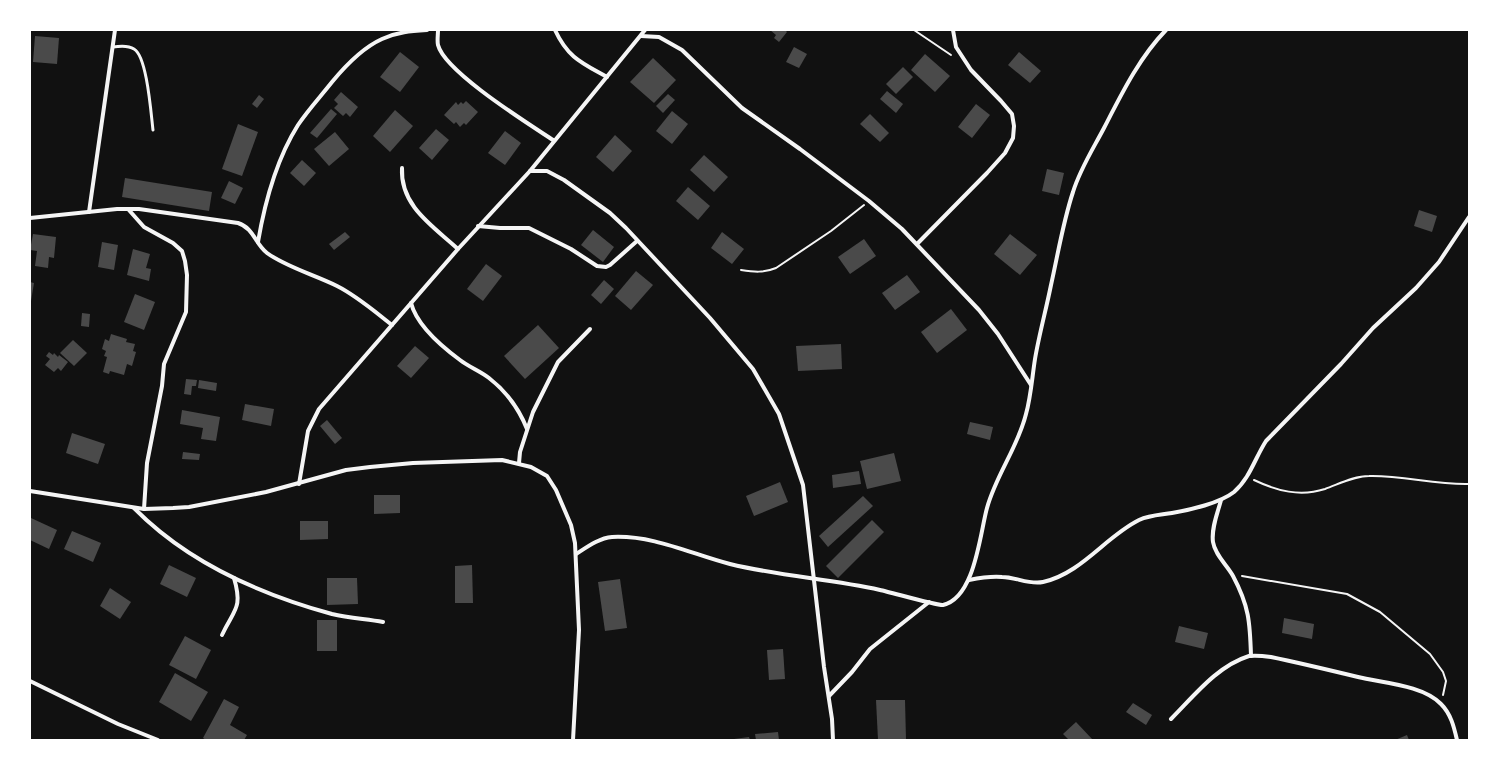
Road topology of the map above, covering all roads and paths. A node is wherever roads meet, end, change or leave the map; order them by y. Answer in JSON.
{"nodes":[{"id":1,"x":115,"y":30,"type":"edge"},
{"id":2,"x":427,"y":30,"type":"edge"},
{"id":3,"x":438,"y":30,"type":"edge"},
{"id":4,"x":555,"y":30,"type":"edge"},
{"id":5,"x":645,"y":30,"type":"edge"},
{"id":6,"x":914,"y":30,"type":"edge"},
{"id":7,"x":954,"y":30,"type":"edge"},
{"id":8,"x":1166,"y":30,"type":"edge"},
{"id":9,"x":641,"y":36,"type":"junction"},
{"id":10,"x":113,"y":47,"type":"junction"},
{"id":11,"x":965,"y":61,"type":"junction"},
{"id":12,"x":607,"y":77,"type":"junction"},
{"id":13,"x":153,"y":130,"type":"dead end"},
{"id":14,"x":553,"y":140,"type":"junction"},
{"id":15,"x":402,"y":168,"type":"dead end"},
{"id":16,"x":530,"y":171,"type":"junction"},
{"id":17,"x":869,"y":201,"type":"junction"},
{"id":18,"x":128,"y":209,"type":"junction"},
{"id":19,"x":89,"y":212,"type":"junction"},
{"id":20,"x":1469,"y":217,"type":"edge"},
{"id":21,"x":30,"y":218,"type":"edge"},
{"id":22,"x":478,"y":226,"type":"junction"},
{"id":23,"x":637,"y":241,"type":"junction"},
{"id":24,"x":258,"y":242,"type":"junction"},
{"id":25,"x":917,"y":244,"type":"junction"},
{"id":26,"x":458,"y":249,"type":"junction"},
{"id":27,"x":741,"y":270,"type":"dead end"},
{"id":28,"x":411,"y":303,"type":"junction"},
{"id":29,"x":392,"y":325,"type":"junction"},
{"id":30,"x":590,"y":329,"type":"dead end"},
{"id":31,"x":1032,"y":385,"type":"junction"},
{"id":32,"x":527,"y":429,"type":"junction"},
{"id":33,"x":519,"y":463,"type":"junction"},
{"id":34,"x":1248,"y":477,"type":"junction"},
{"id":35,"x":299,"y":484,"type":"junction"},
{"id":36,"x":1469,"y":484,"type":"edge"},
{"id":37,"x":30,"y":491,"type":"edge"},
{"id":38,"x":1221,"y":500,"type":"junction"},
{"id":39,"x":134,"y":508,"type":"junction"},
{"id":40,"x":144,"y":509,"type":"junction"},
{"id":41,"x":576,"y":554,"type":"junction"},
{"id":42,"x":1232,"y":575,"type":"junction"},
{"id":43,"x":234,"y":578,"type":"junction"},
{"id":44,"x":814,"y":578,"type":"junction"},
{"id":45,"x":969,"y":580,"type":"junction"},
{"id":46,"x":929,"y":602,"type":"junction"},
{"id":47,"x":383,"y":622,"type":"dead end"},
{"id":48,"x":222,"y":635,"type":"dead end"},
{"id":49,"x":1251,"y":656,"type":"junction"},
{"id":50,"x":30,"y":681,"type":"edge"},
{"id":51,"x":829,"y":696,"type":"junction"},
{"id":52,"x":1442,"y":704,"type":"junction"},
{"id":53,"x":1171,"y":719,"type":"dead end"},
{"id":54,"x":158,"y":740,"type":"edge"},
{"id":55,"x":573,"y":740,"type":"edge"},
{"id":56,"x":833,"y":740,"type":"edge"},
{"id":57,"x":1457,"y":740,"type":"edge"}],
"edges":[{"from":1,"to":10,"type":"street"},
{"from":2,"to":24,"type":"street"},
{"from":3,"to":14,"type":"street"},
{"from":4,"to":12,"type":"street"},
{"from":5,"to":9,"type":"street"},
{"from":6,"to":11,"type":"path"},
{"from":7,"to":11,"type":"street"},
{"from":8,"to":31,"type":"street"},
{"from":9,"to":12,"type":"street"},
{"from":9,"to":17,"type":"street"},
{"from":10,"to":13,"type":"lane"},
{"from":10,"to":19,"type":"street"},
{"from":11,"to":25,"type":"street"},
{"from":12,"to":14,"type":"street"},
{"from":14,"to":16,"type":"street"},
{"from":15,"to":26,"type":"street"},
{"from":16,"to":22,"type":"street"},
{"from":16,"to":23,"type":"street"},
{"from":17,"to":25,"type":"street"},
{"from":17,"to":27,"type":"path"},
{"from":18,"to":19,"type":"street"},
{"from":18,"to":24,"type":"street"},
{"from":18,"to":40,"type":"street"},
{"from":19,"to":21,"type":"street"},
{"from":20,"to":34,"type":"street"},
{"from":22,"to":23,"type":"street"},
{"from":22,"to":26,"type":"street"},
{"from":23,"to":44,"type":"street"},
{"from":24,"to":29,"type":"street"},
{"from":25,"to":31,"type":"street"},
{"from":26,"to":28,"type":"street"},
{"from":28,"to":29,"type":"street"},
{"from":28,"to":32,"type":"street"},
{"from":29,"to":35,"type":"street"},
{"from":30,"to":32,"type":"street"},
{"from":31,"to":45,"type":"street"},
{"from":32,"to":33,"type":"street"},
{"from":33,"to":35,"type":"street"},
{"from":33,"to":41,"type":"street"},
{"from":34,"to":36,"type":"path"},
{"from":34,"to":38,"type":"street"},
{"from":35,"to":40,"type":"street"},
{"from":37,"to":39,"type":"street"},
{"from":38,"to":42,"type":"street"},
{"from":38,"to":45,"type":"street"},
{"from":39,"to":40,"type":"street"},
{"from":39,"to":43,"type":"street"},
{"from":41,"to":44,"type":"street"},
{"from":41,"to":55,"type":"street"},
{"from":42,"to":49,"type":"street"},
{"from":42,"to":52,"type":"path"},
{"from":43,"to":47,"type":"street"},
{"from":43,"to":48,"type":"street"},
{"from":44,"to":46,"type":"street"},
{"from":44,"to":51,"type":"street"},
{"from":45,"to":46,"type":"street"},
{"from":46,"to":51,"type":"street"},
{"from":49,"to":52,"type":"street"},
{"from":49,"to":53,"type":"street"},
{"from":50,"to":54,"type":"street"},
{"from":51,"to":56,"type":"street"},
{"from":52,"to":57,"type":"street"}]}
